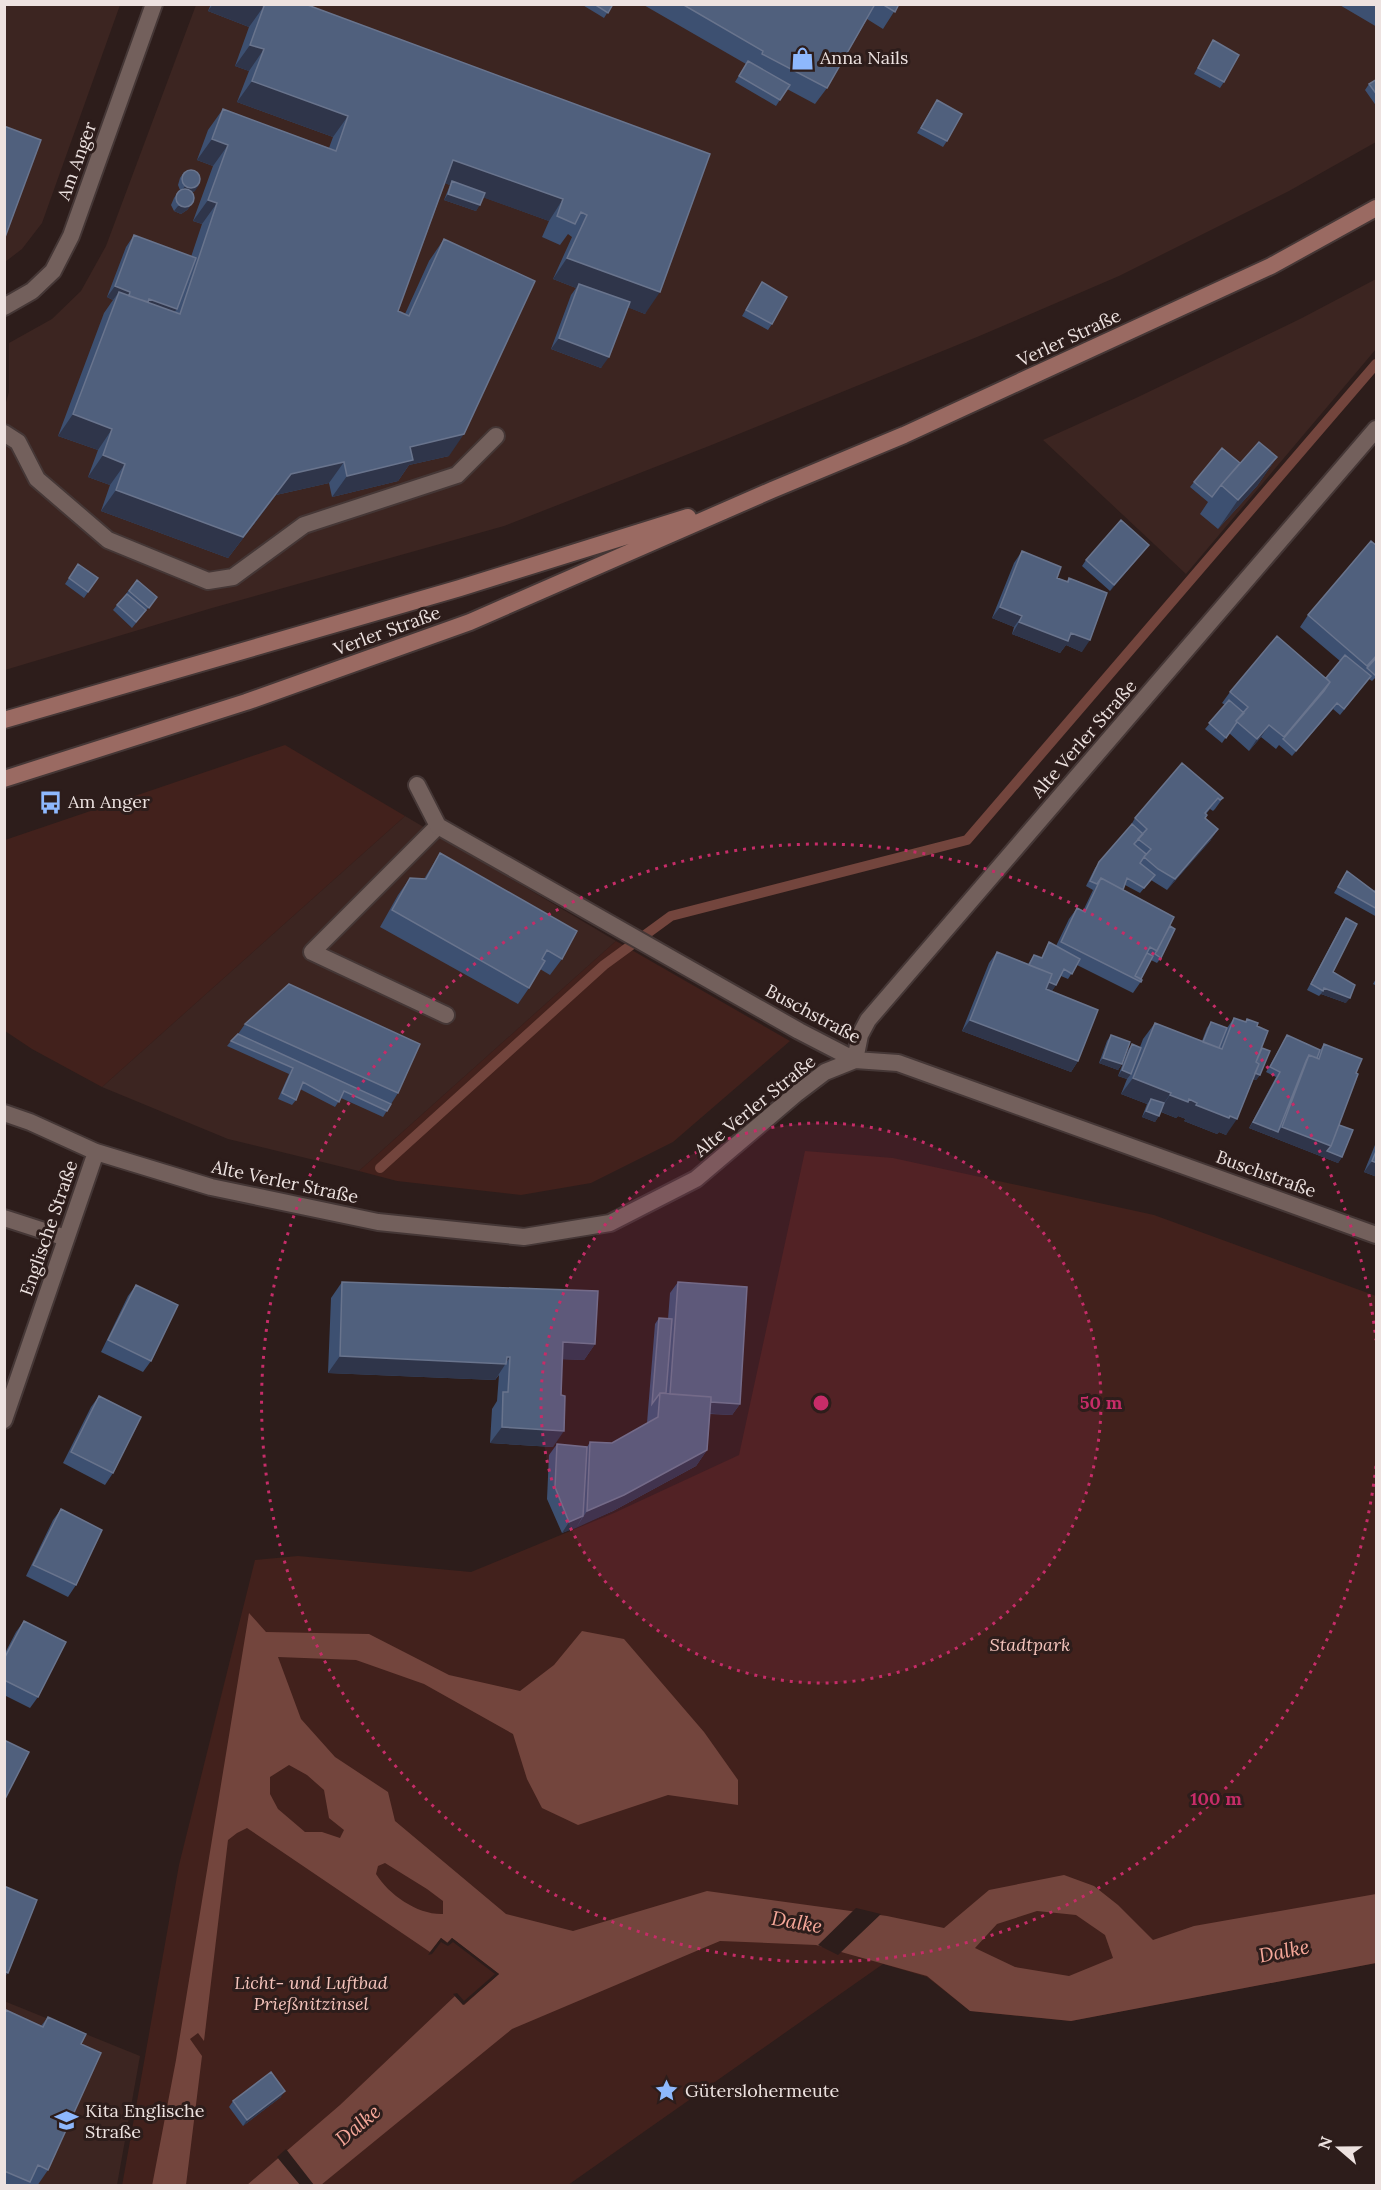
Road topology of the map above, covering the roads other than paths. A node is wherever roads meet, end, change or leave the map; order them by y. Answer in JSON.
{"nodes":[{"id":1,"x":154,"y":4,"type":"edge"},
{"id":2,"x":1377,"y":208,"type":"edge"},
{"id":3,"x":4,"y":307,"type":"edge"},
{"id":4,"x":1377,"y":429,"type":"edge"},
{"id":5,"x":4,"y":433,"type":"edge"},
{"id":6,"x":496,"y":436,"type":"dead end"},
{"id":7,"x":772,"y":490,"type":"junction"},
{"id":8,"x":4,"y":720,"type":"edge"},
{"id":9,"x":4,"y":779,"type":"edge"},
{"id":10,"x":417,"y":785,"type":"dead end"},
{"id":11,"x":438,"y":826,"type":"junction"},
{"id":12,"x":446,"y":1015,"type":"dead end"},
{"id":13,"x":855,"y":1060,"type":"junction"},
{"id":14,"x":4,"y":1104,"type":"edge"},
{"id":15,"x":4,"y":1113,"type":"edge"},
{"id":16,"x":30,"y":1122,"type":"junction"},
{"id":17,"x":96,"y":1152,"type":"junction"},
{"id":18,"x":4,"y":1218,"type":"edge"},
{"id":19,"x":1377,"y":1235,"type":"edge"},
{"id":20,"x":66,"y":1238,"type":"junction"},
{"id":21,"x":4,"y":1420,"type":"edge"}],
"edges":[{"from":1,"to":3,"type":"street","name":"Am Anger"},
{"from":2,"to":7,"type":"main road","name":"Verler Straße"},
{"from":4,"to":13,"type":"street","name":"Alte Verler Straße"},
{"from":5,"to":6,"type":"street"},
{"from":7,"to":8,"type":"main road","name":"Verler Straße"},
{"from":7,"to":9,"type":"main road","name":"Verler Straße"},
{"from":10,"to":11,"type":"street"},
{"from":11,"to":12,"type":"street"},
{"from":11,"to":13,"type":"street","name":"Buschstraße"},
{"from":13,"to":17,"type":"street","name":"Alte Verler Straße"},
{"from":13,"to":19,"type":"street","name":"Buschstraße"},
{"from":14,"to":16,"type":"street","name":"Alte Verler Straße"},
{"from":15,"to":16,"type":"street","name":"Alte Verler Straße"},
{"from":16,"to":17,"type":"street","name":"Alte Verler Straße"},
{"from":17,"to":20,"type":"street","name":"Englische Straße"},
{"from":18,"to":20,"type":"street"},
{"from":20,"to":21,"type":"street","name":"Englische Straße"}]}
